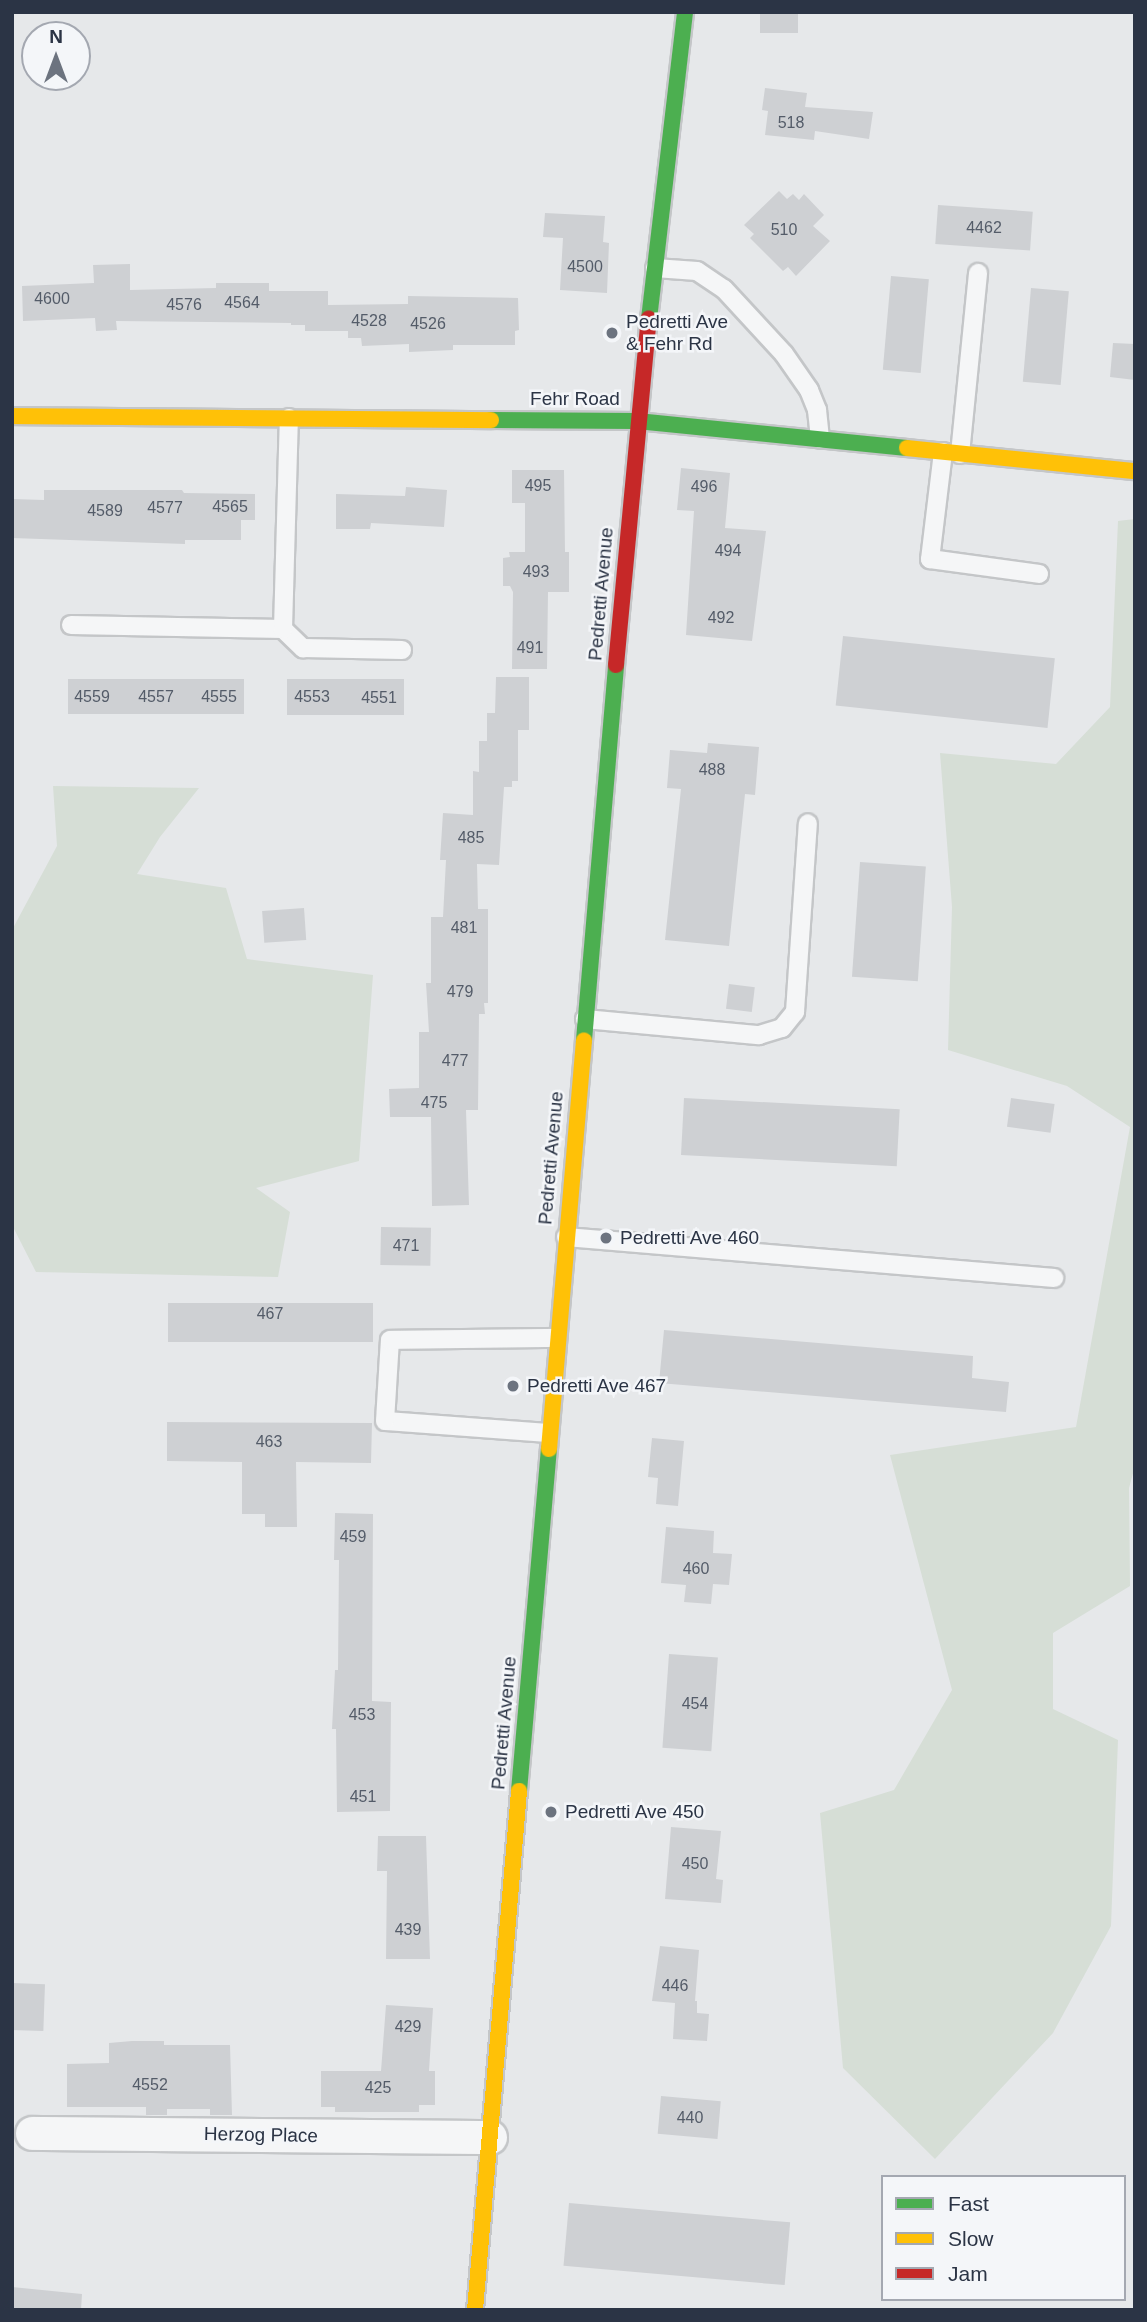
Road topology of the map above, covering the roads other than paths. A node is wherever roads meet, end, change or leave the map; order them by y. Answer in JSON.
{"nodes":[{"id":1,"x":685,"y":12,"type":"edge"},
{"id":2,"x":655,"y":268,"type":"junction"},
{"id":3,"x":978,"y":273,"type":"dead end"},
{"id":4,"x":12,"y":416,"type":"edge"},
{"id":5,"x":289,"y":418,"type":"junction"},
{"id":6,"x":637,"y":421,"type":"junction"},
{"id":7,"x":820,"y":439,"type":"junction"},
{"id":8,"x":952,"y":453,"type":"junction"},
{"id":9,"x":1135,"y":471,"type":"edge"},
{"id":10,"x":1039,"y":573,"type":"dead end"},
{"id":11,"x":71,"y":625,"type":"dead end"},
{"id":12,"x":283,"y":629,"type":"junction"},
{"id":13,"x":402,"y":650,"type":"dead end"},
{"id":14,"x":808,"y":823,"type":"dead end"},
{"id":15,"x":585,"y":1019,"type":"junction"},
{"id":16,"x":566,"y":1237,"type":"junction"},
{"id":17,"x":1054,"y":1278,"type":"dead end"},
{"id":18,"x":557,"y":1338,"type":"junction"},
{"id":19,"x":549,"y":1433,"type":"junction"},
{"id":20,"x":33,"y":2133,"type":"dead end"},
{"id":21,"x":490,"y":2137,"type":"junction"},
{"id":22,"x":475,"y":2310,"type":"edge"}],
"edges":[{"from":1,"to":2,"type":"street","name":"Pedretti Avenue"},
{"from":2,"to":6,"type":"street","name":"Pedretti Avenue"},
{"from":2,"to":7,"type":"lane"},
{"from":3,"to":8,"type":"lane"},
{"from":4,"to":5,"type":"street","name":"Fehr Road"},
{"from":5,"to":6,"type":"street","name":"Fehr Road"},
{"from":5,"to":12,"type":"lane"},
{"from":6,"to":7,"type":"street","name":"Fehr Road"},
{"from":6,"to":15,"type":"street","name":"Pedretti Avenue"},
{"from":7,"to":8,"type":"street","name":"Fehr Road"},
{"from":8,"to":9,"type":"street","name":"Fehr Road"},
{"from":8,"to":10,"type":"lane"},
{"from":11,"to":12,"type":"lane"},
{"from":12,"to":13,"type":"lane"},
{"from":14,"to":15,"type":"lane"},
{"from":15,"to":16,"type":"street","name":"Pedretti Avenue"},
{"from":16,"to":17,"type":"lane"},
{"from":16,"to":18,"type":"street","name":"Pedretti Avenue"},
{"from":18,"to":19,"type":"street","name":"Pedretti Avenue"},
{"from":18,"to":19,"type":"lane"},
{"from":19,"to":21,"type":"street","name":"Pedretti Avenue"},
{"from":20,"to":21,"type":"street","name":"Herzog Place"},
{"from":21,"to":22,"type":"street","name":"Pedretti Avenue"}]}
